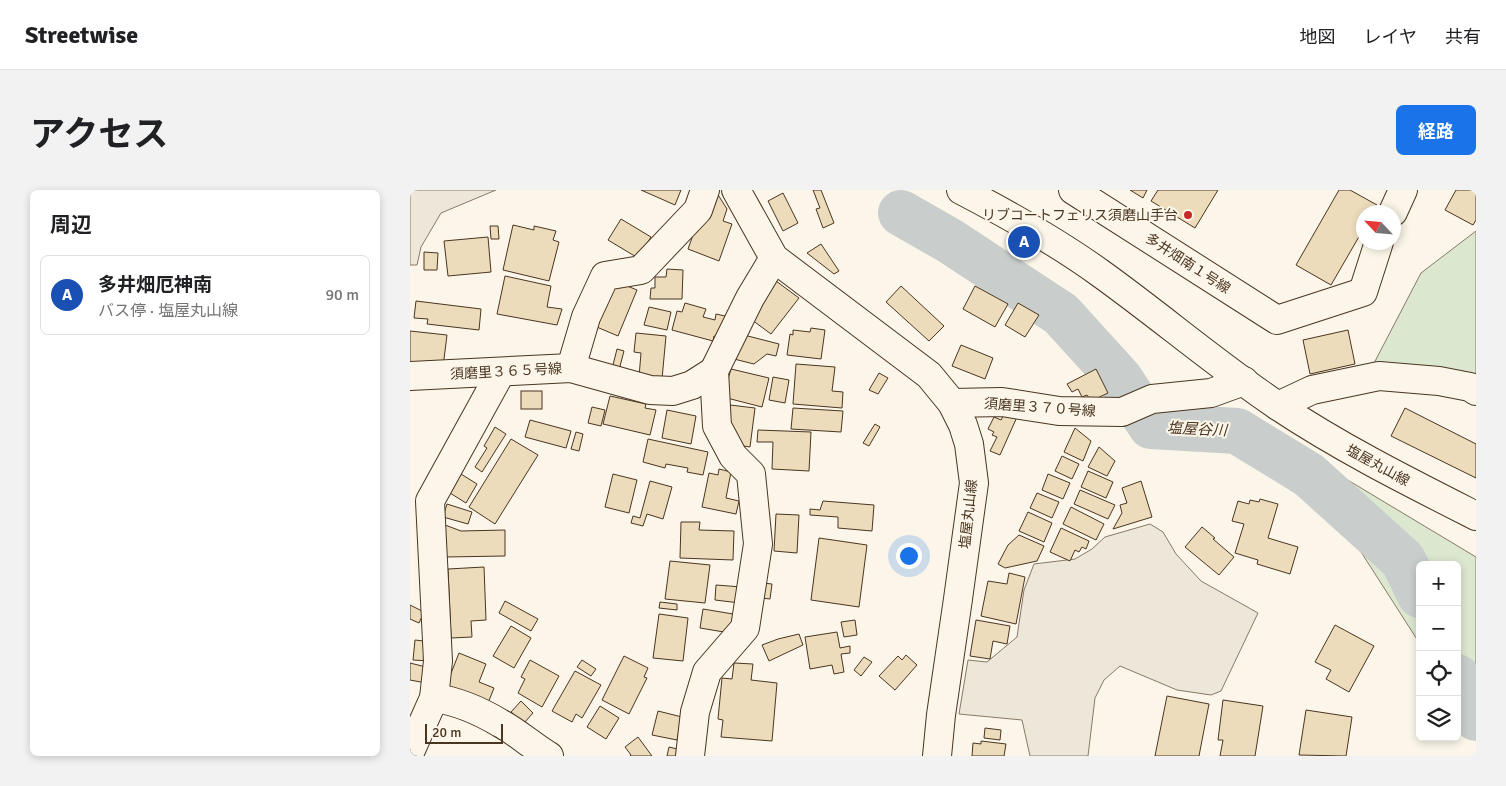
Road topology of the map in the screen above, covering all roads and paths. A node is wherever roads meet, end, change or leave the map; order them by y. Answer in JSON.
{"nodes":[{"id":1,"x":705,"y":190,"type":"edge"},
{"id":2,"x":736,"y":190,"type":"edge"},
{"id":3,"x":1073,"y":190,"type":"edge"},
{"id":4,"x":1403,"y":190,"type":"edge"},
{"id":5,"x":966,"y":191,"type":"edge"},
{"id":6,"x":1396,"y":205,"type":"edge"},
{"id":7,"x":1376,"y":250,"type":"edge"},
{"id":8,"x":774,"y":258,"type":"junction"},
{"id":9,"x":570,"y":368,"type":"junction"},
{"id":10,"x":714,"y":371,"type":"junction"},
{"id":11,"x":501,"y":372,"type":"junction"},
{"id":12,"x":410,"y":376,"type":"edge"},
{"id":13,"x":1244,"y":381,"type":"junction"},
{"id":14,"x":1476,"y":391,"type":"edge"},
{"id":15,"x":952,"y":403,"type":"junction"},
{"id":16,"x":1278,"y":406,"type":"junction"},
{"id":17,"x":1476,"y":516,"type":"edge"},
{"id":18,"x":434,"y":698,"type":"junction"},
{"id":19,"x":410,"y":752,"type":"edge"},
{"id":20,"x":549,"y":756,"type":"edge"},
{"id":21,"x":690,"y":756,"type":"edge"},
{"id":22,"x":937,"y":756,"type":"edge"}],
"edges":[{"from":1,"to":9,"type":"street"},
{"from":2,"to":8,"type":"street","name":"塩屋丸山線"},
{"from":3,"to":7,"type":"street","name":"多井畑南１号線"},
{"from":4,"to":6,"type":"street"},
{"from":5,"to":13,"type":"street","name":"塩屋丸山線"},
{"from":8,"to":10,"type":"street"},
{"from":8,"to":15,"type":"street","name":"塩屋丸山線"},
{"from":9,"to":10,"type":"street","name":"須磨里３６５号線"},
{"from":9,"to":11,"type":"street","name":"須磨里３６５号線"},
{"from":10,"to":21,"type":"street"},
{"from":11,"to":12,"type":"street","name":"須磨里３６５号線"},
{"from":11,"to":18,"type":"street"},
{"from":13,"to":15,"type":"street","name":"須磨里３７０号線"},
{"from":13,"to":16,"type":"street","name":"塩屋丸山線"},
{"from":14,"to":16,"type":"street"},
{"from":15,"to":22,"type":"street","name":"塩屋丸山線"},
{"from":16,"to":17,"type":"street","name":"塩屋丸山線"},
{"from":18,"to":19,"type":"street"},
{"from":18,"to":20,"type":"street"}]}
